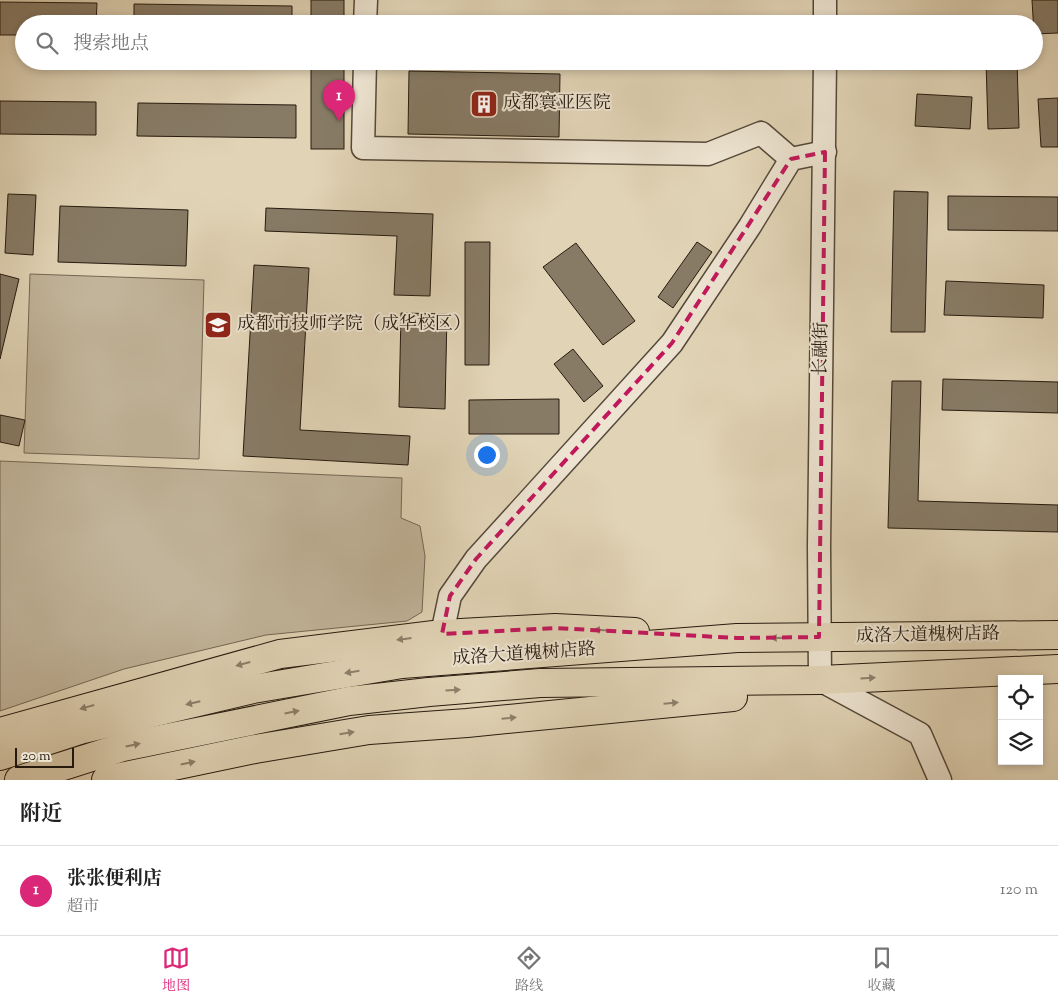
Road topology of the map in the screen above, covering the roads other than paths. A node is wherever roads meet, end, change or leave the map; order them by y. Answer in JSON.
{"nodes":[{"id":1,"x":366,"y":0,"type":"edge"},
{"id":2,"x":825,"y":0,"type":"edge"},
{"id":3,"x":366,"y":15,"type":"edge"},
{"id":4,"x":825,"y":15,"type":"edge"},
{"id":5,"x":365,"y":70,"type":"edge"},
{"id":6,"x":825,"y":70,"type":"edge"},
{"id":7,"x":825,"y":152,"type":"junction"},
{"id":8,"x":791,"y":159,"type":"junction"},
{"id":9,"x":442,"y":634,"type":"junction"},
{"id":10,"x":1058,"y":635,"type":"edge"},
{"id":11,"x":819,"y":637,"type":"junction"},
{"id":12,"x":737,"y":638,"type":"junction"},
{"id":13,"x":1058,"y":669,"type":"edge"},
{"id":14,"x":820,"y":680,"type":"junction"},
{"id":15,"x":0,"y":732,"type":"edge"},
{"id":16,"x":0,"y":756,"type":"edge"},
{"id":17,"x":19,"y":780,"type":"edge"},
{"id":18,"x":106,"y":780,"type":"edge"},
{"id":19,"x":940,"y":780,"type":"edge"}],
"edges":[{"from":1,"to":3,"type":"street"},
{"from":2,"to":4,"type":"street"},
{"from":5,"to":8,"type":"street"},
{"from":6,"to":7,"type":"street","name":"长融街"},
{"from":7,"to":8,"type":"street"},
{"from":7,"to":11,"type":"street","name":"长融街"},
{"from":8,"to":9,"type":"street"},
{"from":12,"to":9,"type":"main road","one_way":true},
{"from":9,"to":15,"type":"main road","one_way":true},
{"from":10,"to":11,"type":"main road","name":"成洛大道槐树店路"},
{"from":11,"to":12,"type":"main road","name":"成洛大道槐树店路","one_way":true},
{"from":11,"to":14,"type":"street","name":"长融街"},
{"from":12,"to":16,"type":"main road","name":"成洛大道槐树店路","one_way":true},
{"from":14,"to":13,"type":"main road","name":"成洛大道槐树店路","one_way":true},
{"from":17,"to":14,"type":"main road","name":"成洛大道槐树店路","one_way":true},
{"from":18,"to":14,"type":"main road","one_way":true},
{"from":14,"to":19,"type":"street"}]}
